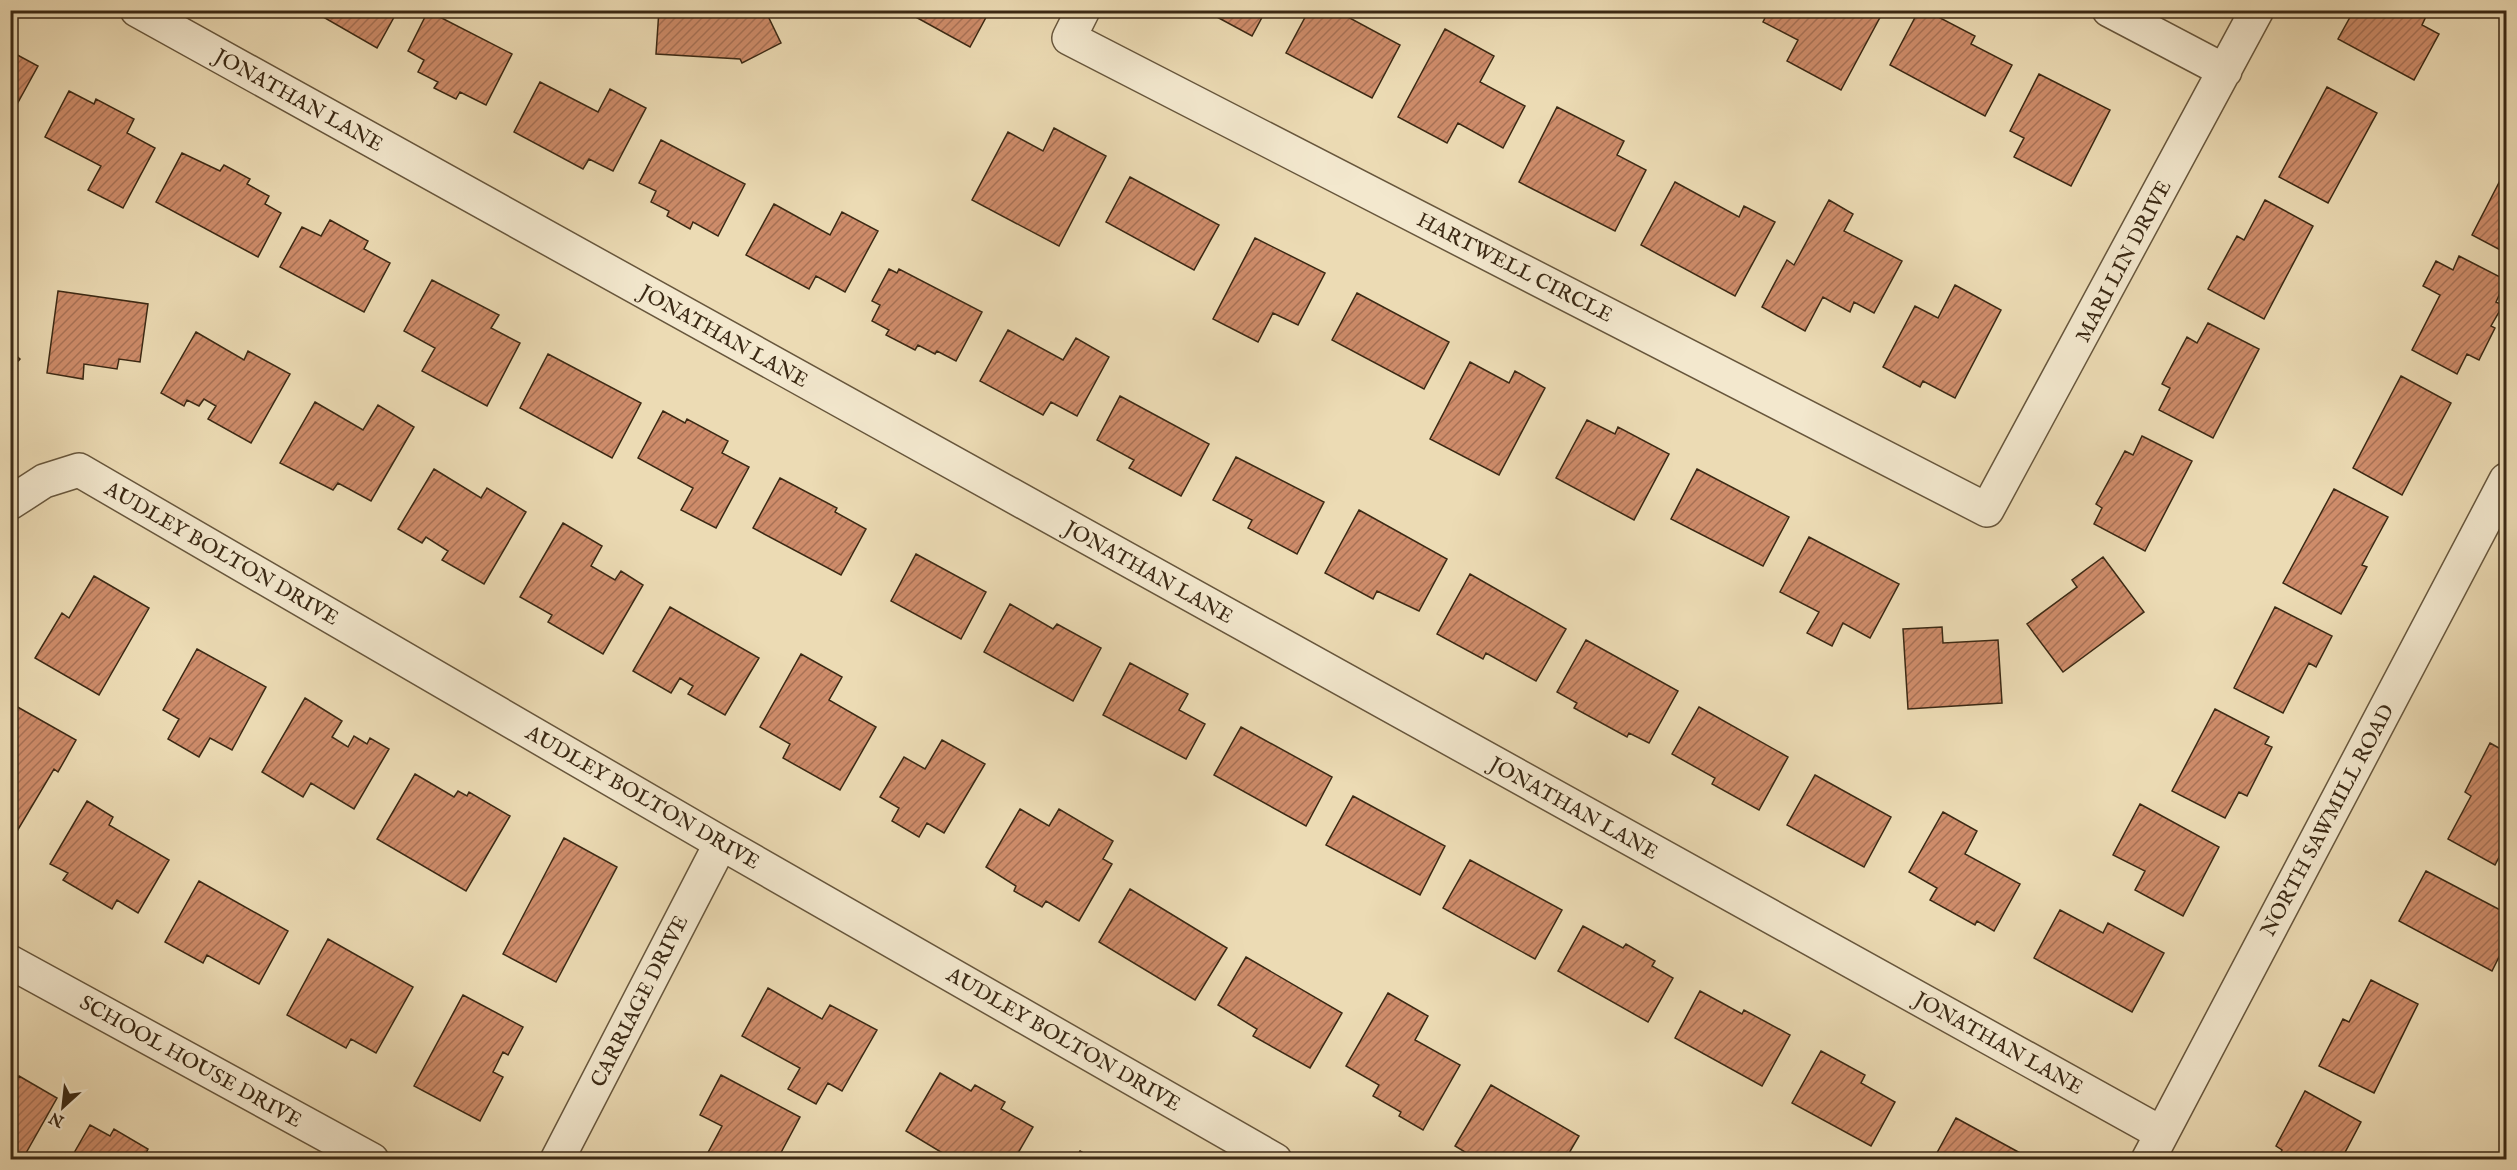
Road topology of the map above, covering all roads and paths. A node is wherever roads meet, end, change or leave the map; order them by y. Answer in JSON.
{"nodes":[{"id":1,"x":1083,"y":10,"type":"edge"},
{"id":2,"x":2109,"y":10,"type":"edge"},
{"id":3,"x":2257,"y":10,"type":"edge"},
{"id":4,"x":149,"y":13,"type":"edge"},
{"id":5,"x":2225,"y":71,"type":"junction"},
{"id":6,"x":2506,"y":480,"type":"edge"},
{"id":7,"x":10,"y":503,"type":"edge"},
{"id":8,"x":1987,"y":510,"type":"joint"},
{"id":9,"x":721,"y":843,"type":"junction"},
{"id":10,"x":10,"y":962,"type":"edge"},
{"id":11,"x":2154,"y":1146,"type":"edge"},
{"id":12,"x":372,"y":1160,"type":"edge"},
{"id":13,"x":557,"y":1160,"type":"edge"},
{"id":14,"x":1275,"y":1160,"type":"edge"}],
"edges":[{"from":1,"to":8,"type":"street","name":"HARTWELL CIRCLE"},
{"from":2,"to":5,"type":"street"},
{"from":3,"to":5,"type":"street","name":"MARI LIN DRIVE"},
{"from":4,"to":11,"type":"street","name":"JONATHAN LANE"},
{"from":5,"to":8,"type":"street","name":"MARI LIN DRIVE"},
{"from":6,"to":11,"type":"street","name":"NORTH SAWMILL ROAD"},
{"from":7,"to":9,"type":"street","name":"AUDLEY BOLTON DRIVE"},
{"from":9,"to":13,"type":"street","name":"CARRIAGE DRIVE"},
{"from":9,"to":14,"type":"street","name":"AUDLEY BOLTON DRIVE"},
{"from":10,"to":12,"type":"street","name":"SCHOOL HOUSE DRIVE"}]}
